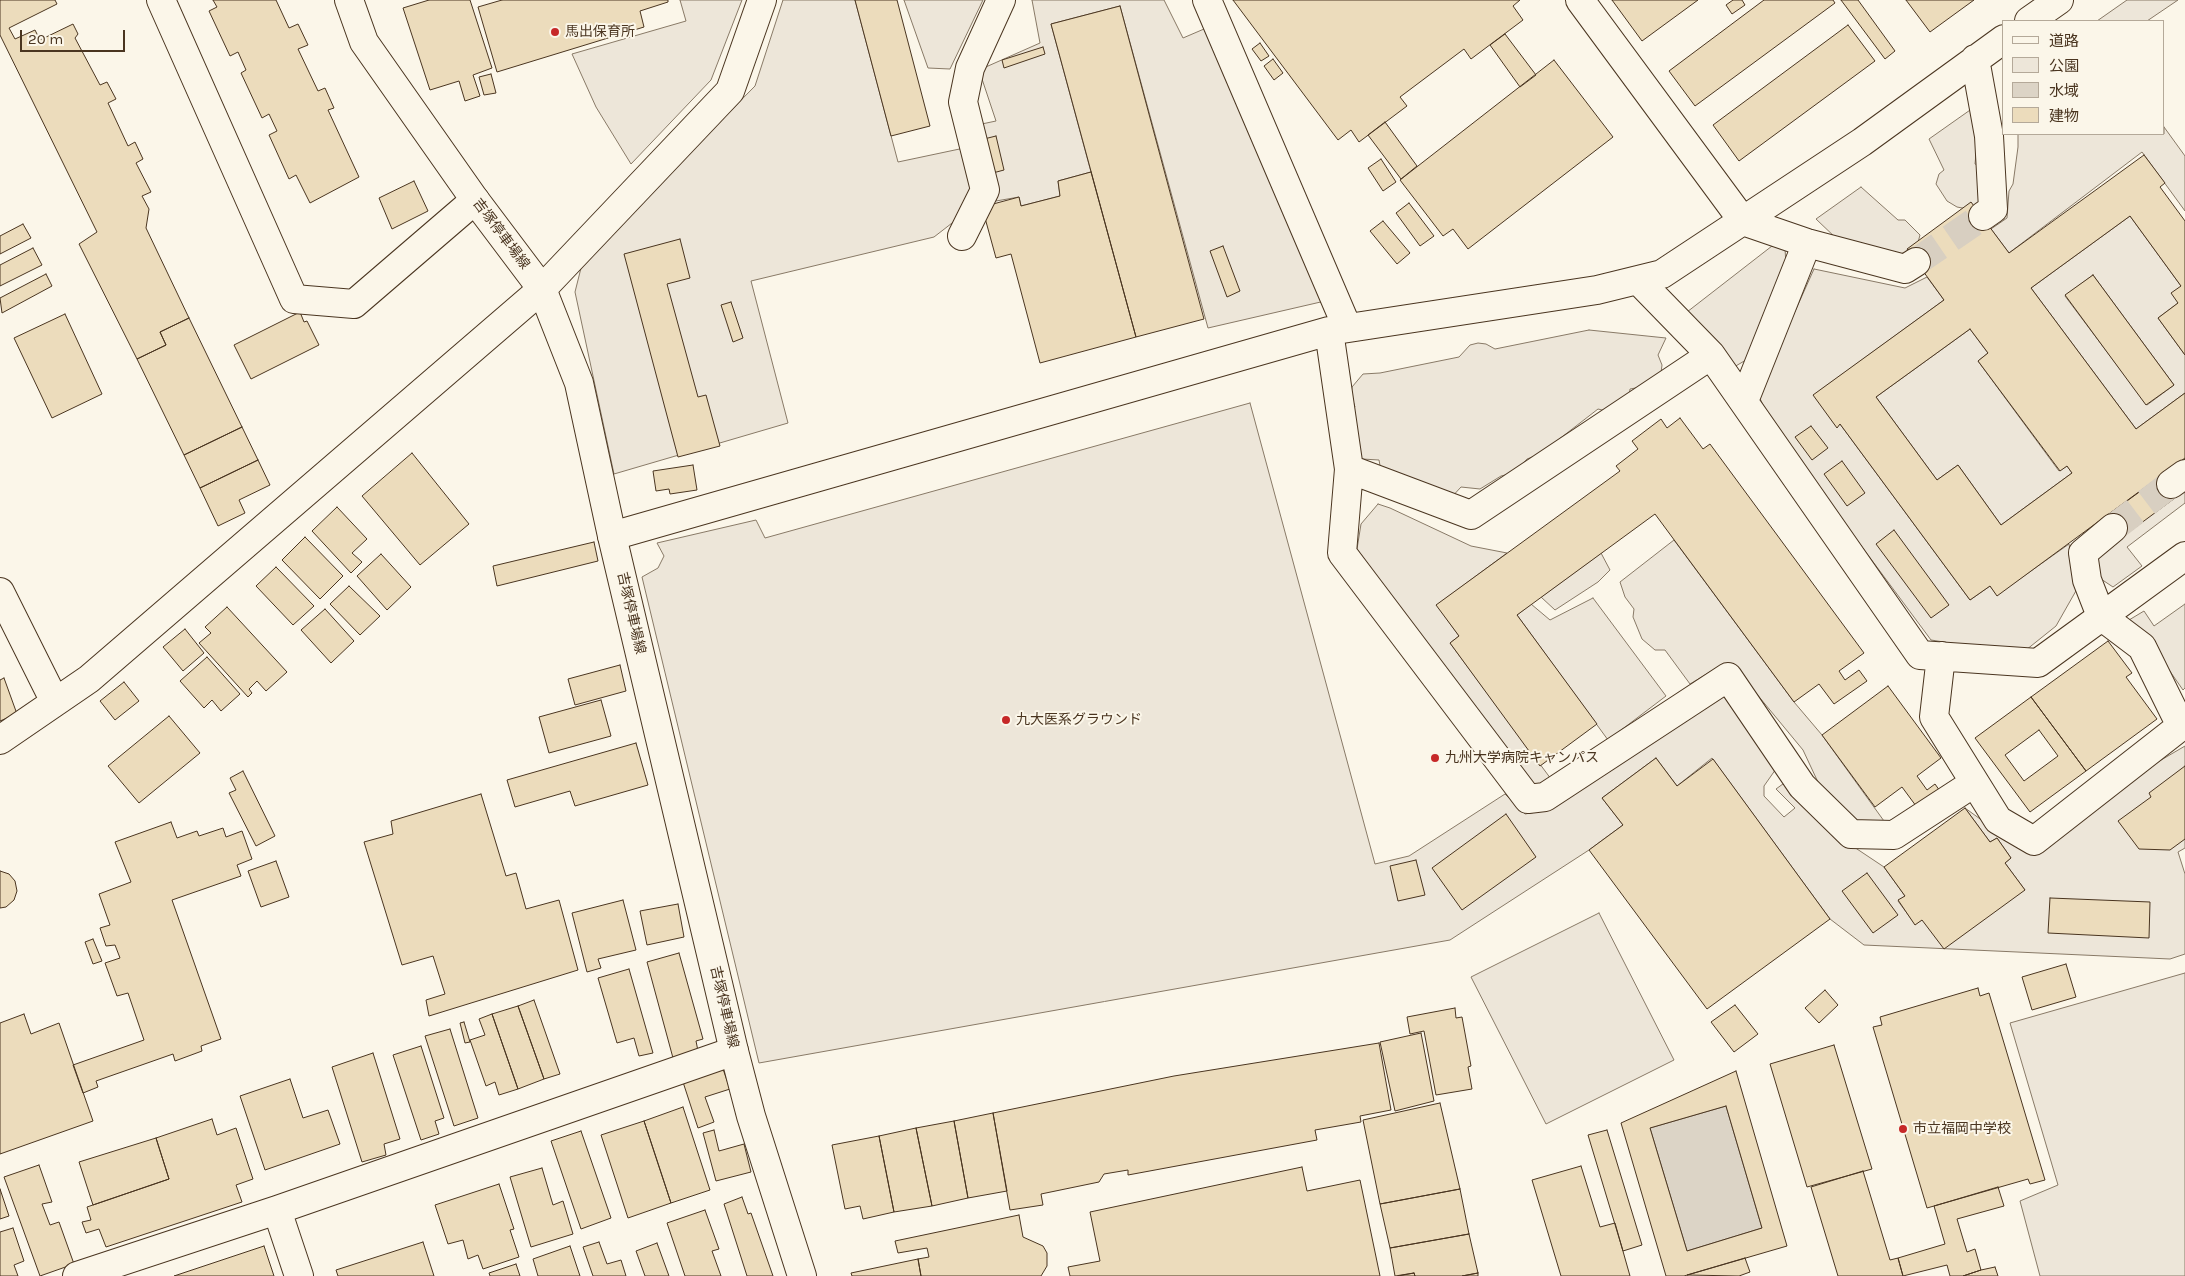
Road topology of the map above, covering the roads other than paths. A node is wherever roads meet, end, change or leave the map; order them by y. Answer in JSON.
{"nodes":[{"id":1,"x":161,"y":0,"type":"edge"},
{"id":2,"x":349,"y":0,"type":"edge"},
{"id":3,"x":762,"y":0,"type":"edge"},
{"id":4,"x":1001,"y":0,"type":"edge"},
{"id":5,"x":1207,"y":0,"type":"edge"},
{"id":6,"x":1580,"y":0,"type":"edge"},
{"id":7,"x":2059,"y":0,"type":"edge"},
{"id":8,"x":2029,"y":20,"type":"edge"},
{"id":9,"x":2002,"y":40,"type":"edge"},
{"id":10,"x":1975,"y":59,"type":"junction"},
{"id":11,"x":475,"y":200,"type":"junction"},
{"id":12,"x":1983,"y":216,"type":"tunnel mouth"},
{"id":13,"x":1743,"y":221,"type":"junction"},
{"id":14,"x":962,"y":236,"type":"dead end"},
{"id":15,"x":1807,"y":243,"type":"junction"},
{"id":16,"x":1916,"y":262,"type":"tunnel mouth"},
{"id":17,"x":1638,"y":280,"type":"junction"},
{"id":18,"x":542,"y":289,"type":"junction"},
{"id":19,"x":1338,"y":329,"type":"junction"},
{"id":20,"x":1711,"y":355,"type":"junction"},
{"id":21,"x":1744,"y":401,"type":"junction"},
{"id":22,"x":1349,"y":469,"type":"junction"},
{"id":23,"x":2113,"y":528,"type":"tunnel mouth"},
{"id":24,"x":612,"y":536,"type":"junction"},
{"id":25,"x":2185,"y":556,"type":"edge"},
{"id":26,"x":0,"y":592,"type":"edge"},
{"id":27,"x":2101,"y":616,"type":"junction"},
{"id":28,"x":1941,"y":656,"type":"junction"},
{"id":29,"x":55,"y":702,"type":"junction"},
{"id":30,"x":0,"y":740,"type":"edge"},
{"id":31,"x":1974,"y":783,"type":"junction"},
{"id":32,"x":734,"y":1051,"type":"junction"},
{"id":33,"x":277,"y":1210,"type":"junction"},
{"id":34,"x":77,"y":1276,"type":"edge"},
{"id":35,"x":299,"y":1276,"type":"edge"},
{"id":36,"x":802,"y":1276,"type":"edge"}],
"edges":[{"from":1,"to":11,"type":"street"},
{"from":2,"to":11,"type":"street","name":"吉塚停車場線"},
{"from":3,"to":18,"type":"street"},
{"from":4,"to":14,"type":"street"},
{"from":5,"to":19,"type":"street"},
{"from":6,"to":13,"type":"street"},
{"from":7,"to":8,"type":"street"},
{"from":9,"to":10,"type":"street"},
{"from":10,"to":12,"type":"street"},
{"from":10,"to":13,"type":"street"},
{"from":11,"to":18,"type":"street","name":"吉塚停車場線"},
{"from":13,"to":15,"type":"street"},
{"from":13,"to":17,"type":"street"},
{"from":15,"to":16,"type":"street"},
{"from":15,"to":21,"type":"street"},
{"from":17,"to":19,"type":"street"},
{"from":17,"to":20,"type":"street"},
{"from":18,"to":24,"type":"street","name":"吉塚停車場線"},
{"from":18,"to":29,"type":"street"},
{"from":19,"to":22,"type":"street"},
{"from":19,"to":24,"type":"street"},
{"from":20,"to":21,"type":"street"},
{"from":20,"to":22,"type":"street"},
{"from":21,"to":28,"type":"street"},
{"from":22,"to":31,"type":"street"},
{"from":23,"to":27,"type":"street"},
{"from":24,"to":32,"type":"street","name":"吉塚停車場線"},
{"from":25,"to":27,"type":"street"},
{"from":26,"to":29,"type":"street"},
{"from":27,"to":28,"type":"street"},
{"from":27,"to":31,"type":"street"},
{"from":28,"to":31,"type":"street"},
{"from":29,"to":30,"type":"street"},
{"from":32,"to":33,"type":"street"},
{"from":32,"to":36,"type":"street","name":"吉塚停車場線"},
{"from":33,"to":34,"type":"street"},
{"from":33,"to":35,"type":"street"}]}
